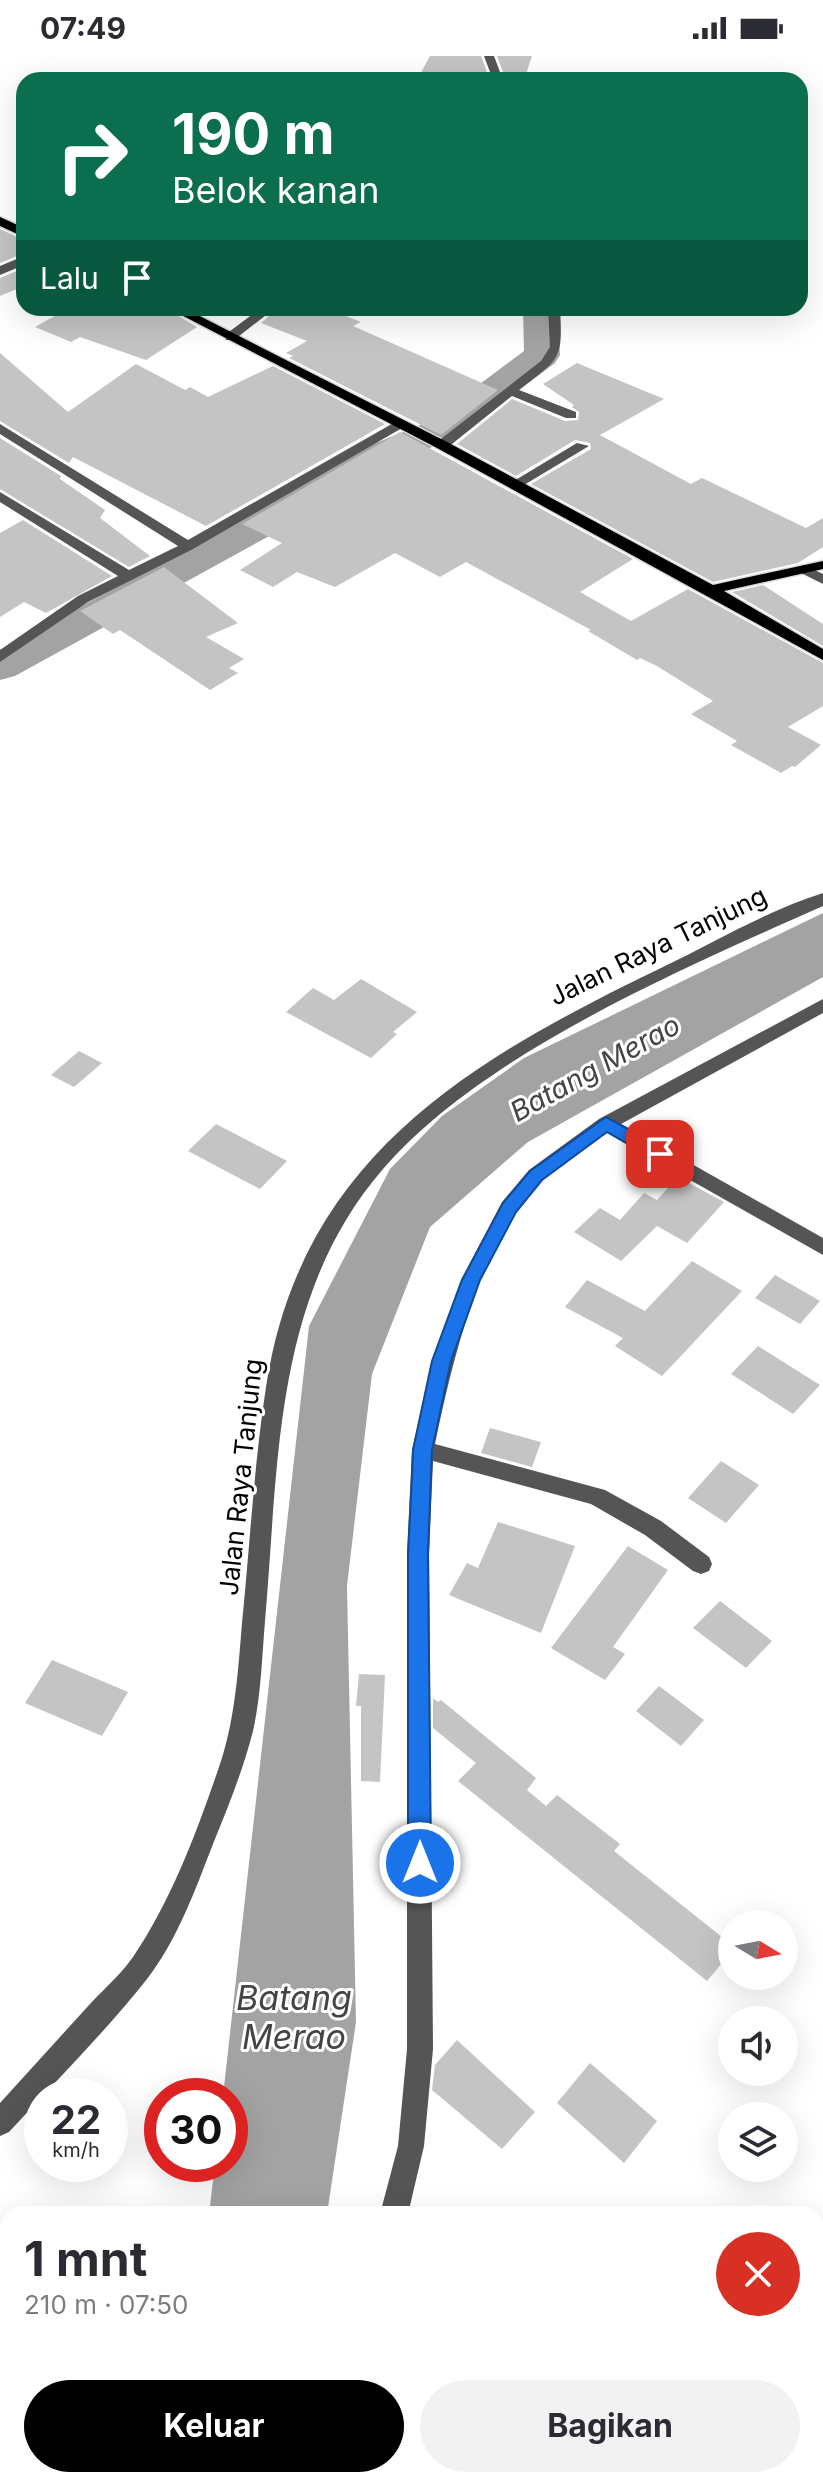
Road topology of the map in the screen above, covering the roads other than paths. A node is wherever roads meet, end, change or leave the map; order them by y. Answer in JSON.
{"nodes":[{"id":1,"x":189,"y":316,"type":"edge"},
{"id":2,"x":258,"y":316,"type":"edge"},
{"id":3,"x":554,"y":316,"type":"edge"},
{"id":4,"x":230,"y":337,"type":"junction"},
{"id":5,"x":512,"y":392,"type":"junction"},
{"id":6,"x":571,"y":415,"type":"dead end"},
{"id":7,"x":406,"y":426,"type":"junction"},
{"id":8,"x":0,"y":428,"type":"edge"},
{"id":9,"x":438,"y":443,"type":"junction"},
{"id":10,"x":582,"y":446,"type":"dead end"},
{"id":11,"x":514,"y":485,"type":"junction"},
{"id":12,"x":0,"y":496,"type":"edge"},
{"id":13,"x":188,"y":546,"type":"junction"},
{"id":14,"x":823,"y":565,"type":"edge"},
{"id":15,"x":804,"y":569,"type":"junction"},
{"id":16,"x":128,"y":576,"type":"junction"},
{"id":17,"x":823,"y":580,"type":"edge"},
{"id":18,"x":711,"y":590,"type":"junction"},
{"id":19,"x":823,"y":655,"type":"edge"},
{"id":20,"x":0,"y":657,"type":"edge"},
{"id":21,"x":823,"y":899,"type":"edge"},
{"id":22,"x":823,"y":1005,"type":"edge"},
{"id":23,"x":606,"y":1124,"type":"junction"},
{"id":24,"x":823,"y":1247,"type":"edge"},
{"id":25,"x":423,"y":1450,"type":"junction"},
{"id":26,"x":701,"y":1564,"type":"dead end"},
{"id":27,"x":0,"y":2123,"type":"edge"},
{"id":28,"x":396,"y":2206,"type":"edge"}],
"edges":[{"from":1,"to":4,"type":"main road"},
{"from":2,"to":4,"type":"street"},
{"from":3,"to":5,"type":"street"},
{"from":4,"to":7,"type":"main road"},
{"from":5,"to":6,"type":"street"},
{"from":5,"to":9,"type":"street"},
{"from":7,"to":9,"type":"main road"},
{"from":7,"to":13,"type":"street"},
{"from":8,"to":13,"type":"street"},
{"from":9,"to":11,"type":"main road"},
{"from":10,"to":11,"type":"street"},
{"from":11,"to":18,"type":"main road"},
{"from":12,"to":16,"type":"street"},
{"from":13,"to":16,"type":"street"},
{"from":14,"to":15,"type":"main road"},
{"from":15,"to":17,"type":"street"},
{"from":15,"to":18,"type":"main road"},
{"from":16,"to":20,"type":"street"},
{"from":18,"to":19,"type":"main road"},
{"from":21,"to":27,"type":"street","name":"Jalan Raya Tanjung"},
{"from":22,"to":23,"type":"street"},
{"from":23,"to":24,"type":"street"},
{"from":23,"to":25,"type":"street"},
{"from":25,"to":26,"type":"street"},
{"from":25,"to":28,"type":"street"}]}
